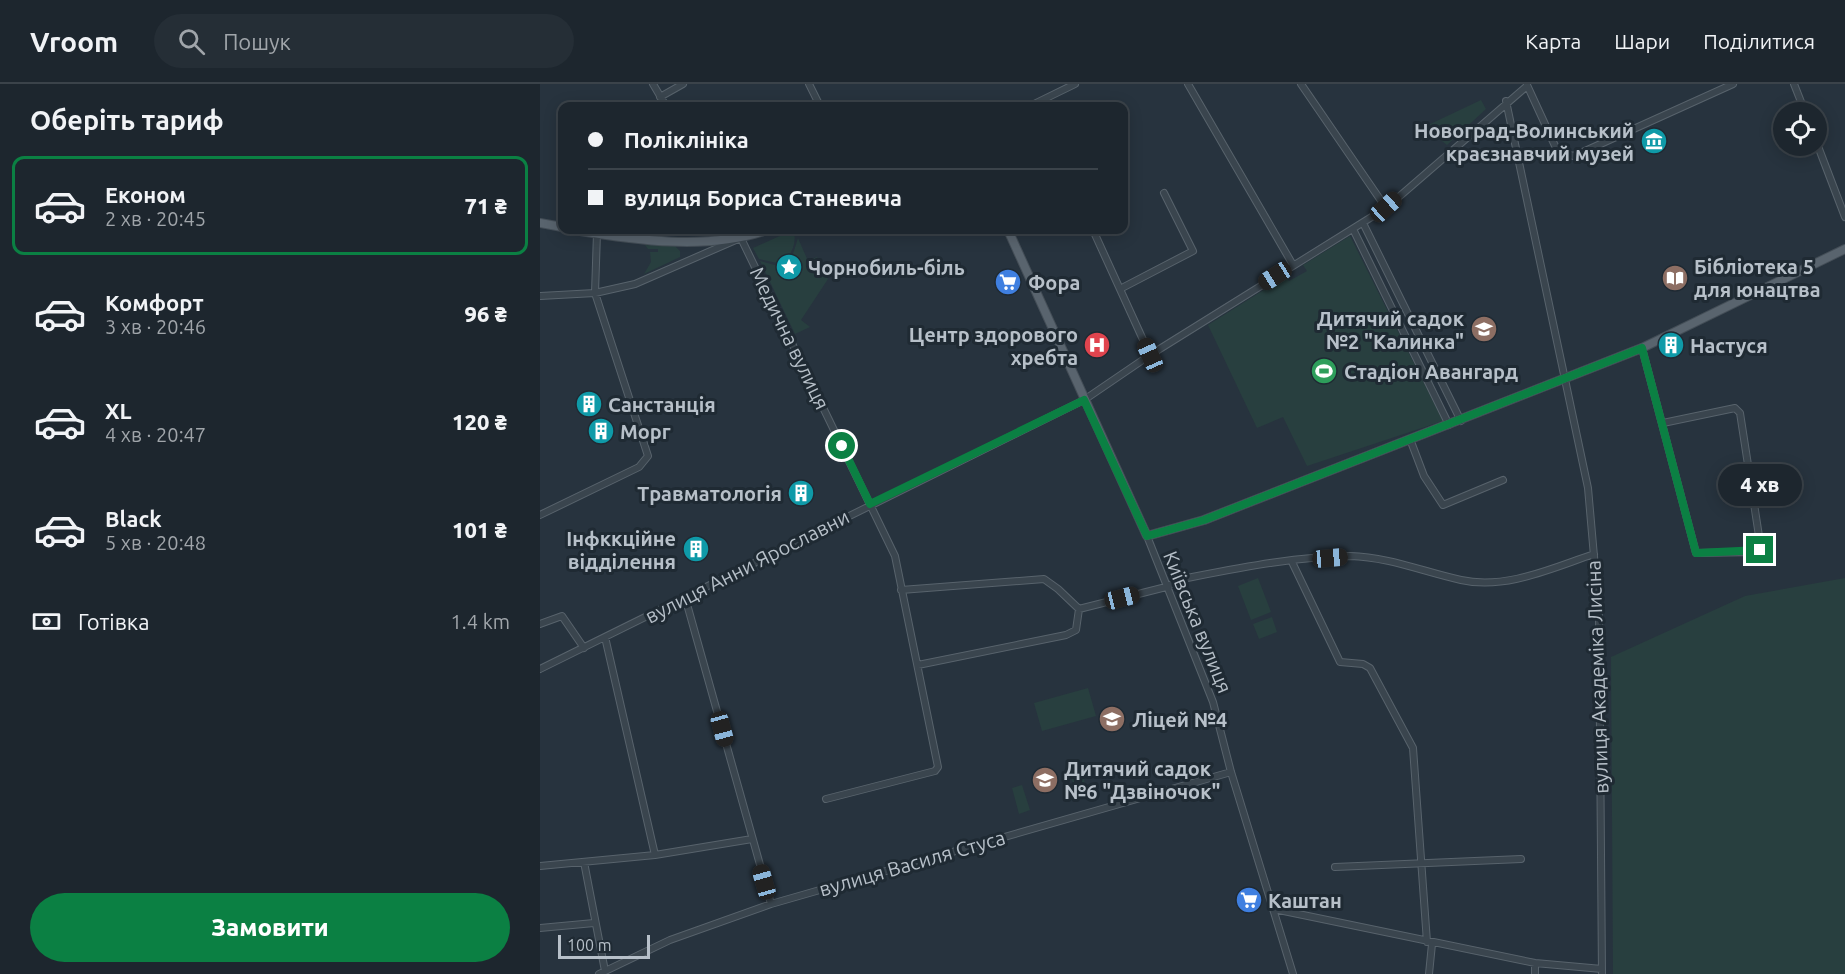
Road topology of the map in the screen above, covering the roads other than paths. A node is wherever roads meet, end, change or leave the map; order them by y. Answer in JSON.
{"nodes":[{"id":1,"x":653,"y":84,"type":"edge"},
{"id":2,"x":683,"y":84,"type":"edge"},
{"id":3,"x":809,"y":84,"type":"edge"},
{"id":4,"x":1075,"y":84,"type":"edge"},
{"id":5,"x":1188,"y":84,"type":"edge"},
{"id":6,"x":1301,"y":84,"type":"edge"},
{"id":7,"x":1733,"y":84,"type":"edge"},
{"id":8,"x":1794,"y":84,"type":"edge"},
{"id":9,"x":1527,"y":85,"type":"edge"},
{"id":10,"x":660,"y":97,"type":"junction"},
{"id":11,"x":1506,"y":101,"type":"junction"},
{"id":12,"x":663,"y":102,"type":"edge"},
{"id":13,"x":818,"y":102,"type":"edge"},
{"id":14,"x":1038,"y":102,"type":"edge"},
{"id":15,"x":1801,"y":102,"type":"edge"},
{"id":16,"x":1822,"y":156,"type":"edge"},
{"id":17,"x":1164,"y":194,"type":"dead end"},
{"id":18,"x":1386,"y":207,"type":"junction"},
{"id":19,"x":1845,"y":217,"type":"edge"},
{"id":20,"x":540,"y":223,"type":"edge"},
{"id":21,"x":1363,"y":223,"type":"junction"},
{"id":22,"x":558,"y":226,"type":"edge"},
{"id":23,"x":1353,"y":229,"type":"junction"},
{"id":24,"x":597,"y":234,"type":"edge"},
{"id":25,"x":608,"y":234,"type":"edge"},
{"id":26,"x":732,"y":234,"type":"edge"},
{"id":27,"x":737,"y":234,"type":"edge"},
{"id":28,"x":739,"y":234,"type":"edge"},
{"id":29,"x":1010,"y":234,"type":"edge"},
{"id":30,"x":1095,"y":234,"type":"edge"},
{"id":31,"x":1845,"y":249,"type":"edge"},
{"id":32,"x":1293,"y":265,"type":"junction"},
{"id":33,"x":1120,"y":289,"type":"junction"},
{"id":34,"x":595,"y":293,"type":"junction"},
{"id":35,"x":540,"y":296,"type":"edge"},
{"id":36,"x":1642,"y":348,"type":"junction"},
{"id":37,"x":1150,"y":355,"type":"junction"},
{"id":38,"x":1563,"y":380,"type":"junction"},
{"id":39,"x":1084,"y":400,"type":"junction"},
{"id":40,"x":1461,"y":421,"type":"junction"},
{"id":41,"x":1664,"y":423,"type":"junction"},
{"id":42,"x":1449,"y":425,"type":"junction"},
{"id":43,"x":1410,"y":440,"type":"junction"},
{"id":44,"x":1503,"y":480,"type":"dead end"},
{"id":45,"x":870,"y":504,"type":"junction"},
{"id":46,"x":540,"y":515,"type":"edge"},
{"id":47,"x":1147,"y":536,"type":"junction"},
{"id":48,"x":1594,"y":554,"type":"junction"},
{"id":49,"x":1292,"y":562,"type":"junction"},
{"id":50,"x":1166,"y":587,"type":"junction"},
{"id":51,"x":901,"y":590,"type":"junction"},
{"id":52,"x":685,"y":597,"type":"junction"},
{"id":53,"x":1079,"y":609,"type":"junction"},
{"id":54,"x":540,"y":624,"type":"edge"},
{"id":55,"x":605,"y":637,"type":"junction"},
{"id":56,"x":584,"y":648,"type":"junction"},
{"id":57,"x":918,"y":666,"type":"junction"},
{"id":58,"x":540,"y":669,"type":"edge"},
{"id":59,"x":1231,"y":772,"type":"junction"},
{"id":60,"x":826,"y":799,"type":"dead end"},
{"id":61,"x":752,"y":839,"type":"junction"},
{"id":62,"x":655,"y":855,"type":"junction"},
{"id":63,"x":1521,"y":859,"type":"dead end"},
{"id":64,"x":584,"y":862,"type":"junction"},
{"id":65,"x":1421,"y":862,"type":"junction"},
{"id":66,"x":540,"y":866,"type":"edge"},
{"id":67,"x":1335,"y":867,"type":"dead end"},
{"id":68,"x":771,"y":904,"type":"junction"},
{"id":69,"x":1274,"y":909,"type":"junction"},
{"id":70,"x":594,"y":923,"type":"junction"},
{"id":71,"x":540,"y":928,"type":"edge"},
{"id":72,"x":1429,"y":943,"type":"junction"},
{"id":73,"x":1535,"y":963,"type":"junction"},
{"id":74,"x":1602,"y":972,"type":"edge"},
{"id":75,"x":602,"y":973,"type":"edge"},
{"id":76,"x":1293,"y":974,"type":"edge"},
{"id":77,"x":1429,"y":974,"type":"edge"},
{"id":78,"x":1535,"y":974,"type":"edge"}],
"edges":[{"from":1,"to":10,"type":"street"},
{"from":2,"to":10,"type":"street"},
{"from":3,"to":13,"type":"street"},
{"from":4,"to":14,"type":"street"},
{"from":5,"to":32,"type":"street"},
{"from":6,"to":18,"type":"street"},
{"from":7,"to":9,"type":"street"},
{"from":8,"to":15,"type":"street"},
{"from":9,"to":11,"type":"street","name":"вулиця Анни Ярославни"},
{"from":10,"to":12,"type":"street"},
{"from":11,"to":18,"type":"street","name":"вулиця Анни Ярославни"},
{"from":11,"to":38,"type":"street","name":"вулиця Академіка Лисіна"},
{"from":16,"to":19,"type":"street"},
{"from":17,"to":33,"type":"street"},
{"from":18,"to":21,"type":"street","name":"вулиця Анни Ярославни"},
{"from":20,"to":22,"type":"main road"},
{"from":21,"to":23,"type":"street","name":"вулиця Анни Ярославни"},
{"from":21,"to":40,"type":"street"},
{"from":23,"to":32,"type":"street","name":"вулиця Анни Ярославни"},
{"from":23,"to":42,"type":"street"},
{"from":24,"to":34,"type":"street"},
{"from":25,"to":26,"type":"main road"},
{"from":27,"to":34,"type":"street"},
{"from":28,"to":45,"type":"street","name":"Медична вулиця"},
{"from":29,"to":39,"type":"main road","name":"Київська вулиця"},
{"from":30,"to":33,"type":"street"},
{"from":31,"to":36,"type":"main road"},
{"from":32,"to":37,"type":"street","name":"вулиця Анни Ярославни"},
{"from":33,"to":37,"type":"street"},
{"from":34,"to":35,"type":"street"},
{"from":34,"to":46,"type":"street"},
{"from":36,"to":38,"type":"main road"},
{"from":36,"to":41,"type":"street"},
{"from":37,"to":39,"type":"street","name":"вулиця Анни Ярославни"},
{"from":38,"to":40,"type":"main road"},
{"from":38,"to":48,"type":"street","name":"вулиця Академіка Лисіна"},
{"from":39,"to":45,"type":"street","name":"вулиця Анни Ярославни"},
{"from":39,"to":47,"type":"main road","name":"Київська вулиця"},
{"from":40,"to":42,"type":"main road"},
{"from":41,"to":41,"type":"street"},
{"from":42,"to":43,"type":"main road"},
{"from":43,"to":44,"type":"street"},
{"from":43,"to":47,"type":"main road"},
{"from":45,"to":51,"type":"street","name":"Медична вулиця"},
{"from":45,"to":52,"type":"street","name":"вулиця Анни Ярославни"},
{"from":47,"to":50,"type":"street","name":"Київська вулиця"},
{"from":48,"to":49,"type":"street"},
{"from":48,"to":74,"type":"street","name":"вулиця Академіка Лисіна"},
{"from":49,"to":50,"type":"street"},
{"from":49,"to":65,"type":"street"},
{"from":50,"to":53,"type":"street"},
{"from":50,"to":59,"type":"street","name":"Київська вулиця"},
{"from":51,"to":53,"type":"street"},
{"from":51,"to":57,"type":"street","name":"Медична вулиця"},
{"from":52,"to":55,"type":"street","name":"вулиця Анни Ярославни"},
{"from":52,"to":61,"type":"street"},
{"from":53,"to":57,"type":"street"},
{"from":54,"to":56,"type":"street"},
{"from":55,"to":56,"type":"street","name":"вулиця Анни Ярославни"},
{"from":55,"to":62,"type":"street"},
{"from":56,"to":58,"type":"street","name":"вулиця Анни Ярославни"},
{"from":57,"to":60,"type":"street","name":"Медична вулиця"},
{"from":59,"to":68,"type":"street","name":"вулиця Василя Стуса"},
{"from":59,"to":69,"type":"street","name":"Київська вулиця"},
{"from":61,"to":62,"type":"street"},
{"from":61,"to":68,"type":"street"},
{"from":62,"to":64,"type":"street"},
{"from":63,"to":65,"type":"street"},
{"from":64,"to":66,"type":"street"},
{"from":64,"to":70,"type":"street"},
{"from":65,"to":67,"type":"street"},
{"from":65,"to":72,"type":"street"},
{"from":68,"to":75,"type":"street","name":"вулиця Василя Стуса"},
{"from":69,"to":72,"type":"street"},
{"from":69,"to":76,"type":"street","name":"Київська вулиця"},
{"from":70,"to":71,"type":"street"},
{"from":70,"to":75,"type":"street"},
{"from":72,"to":73,"type":"street"},
{"from":72,"to":77,"type":"street"},
{"from":73,"to":74,"type":"street"},
{"from":73,"to":78,"type":"street"}]}
